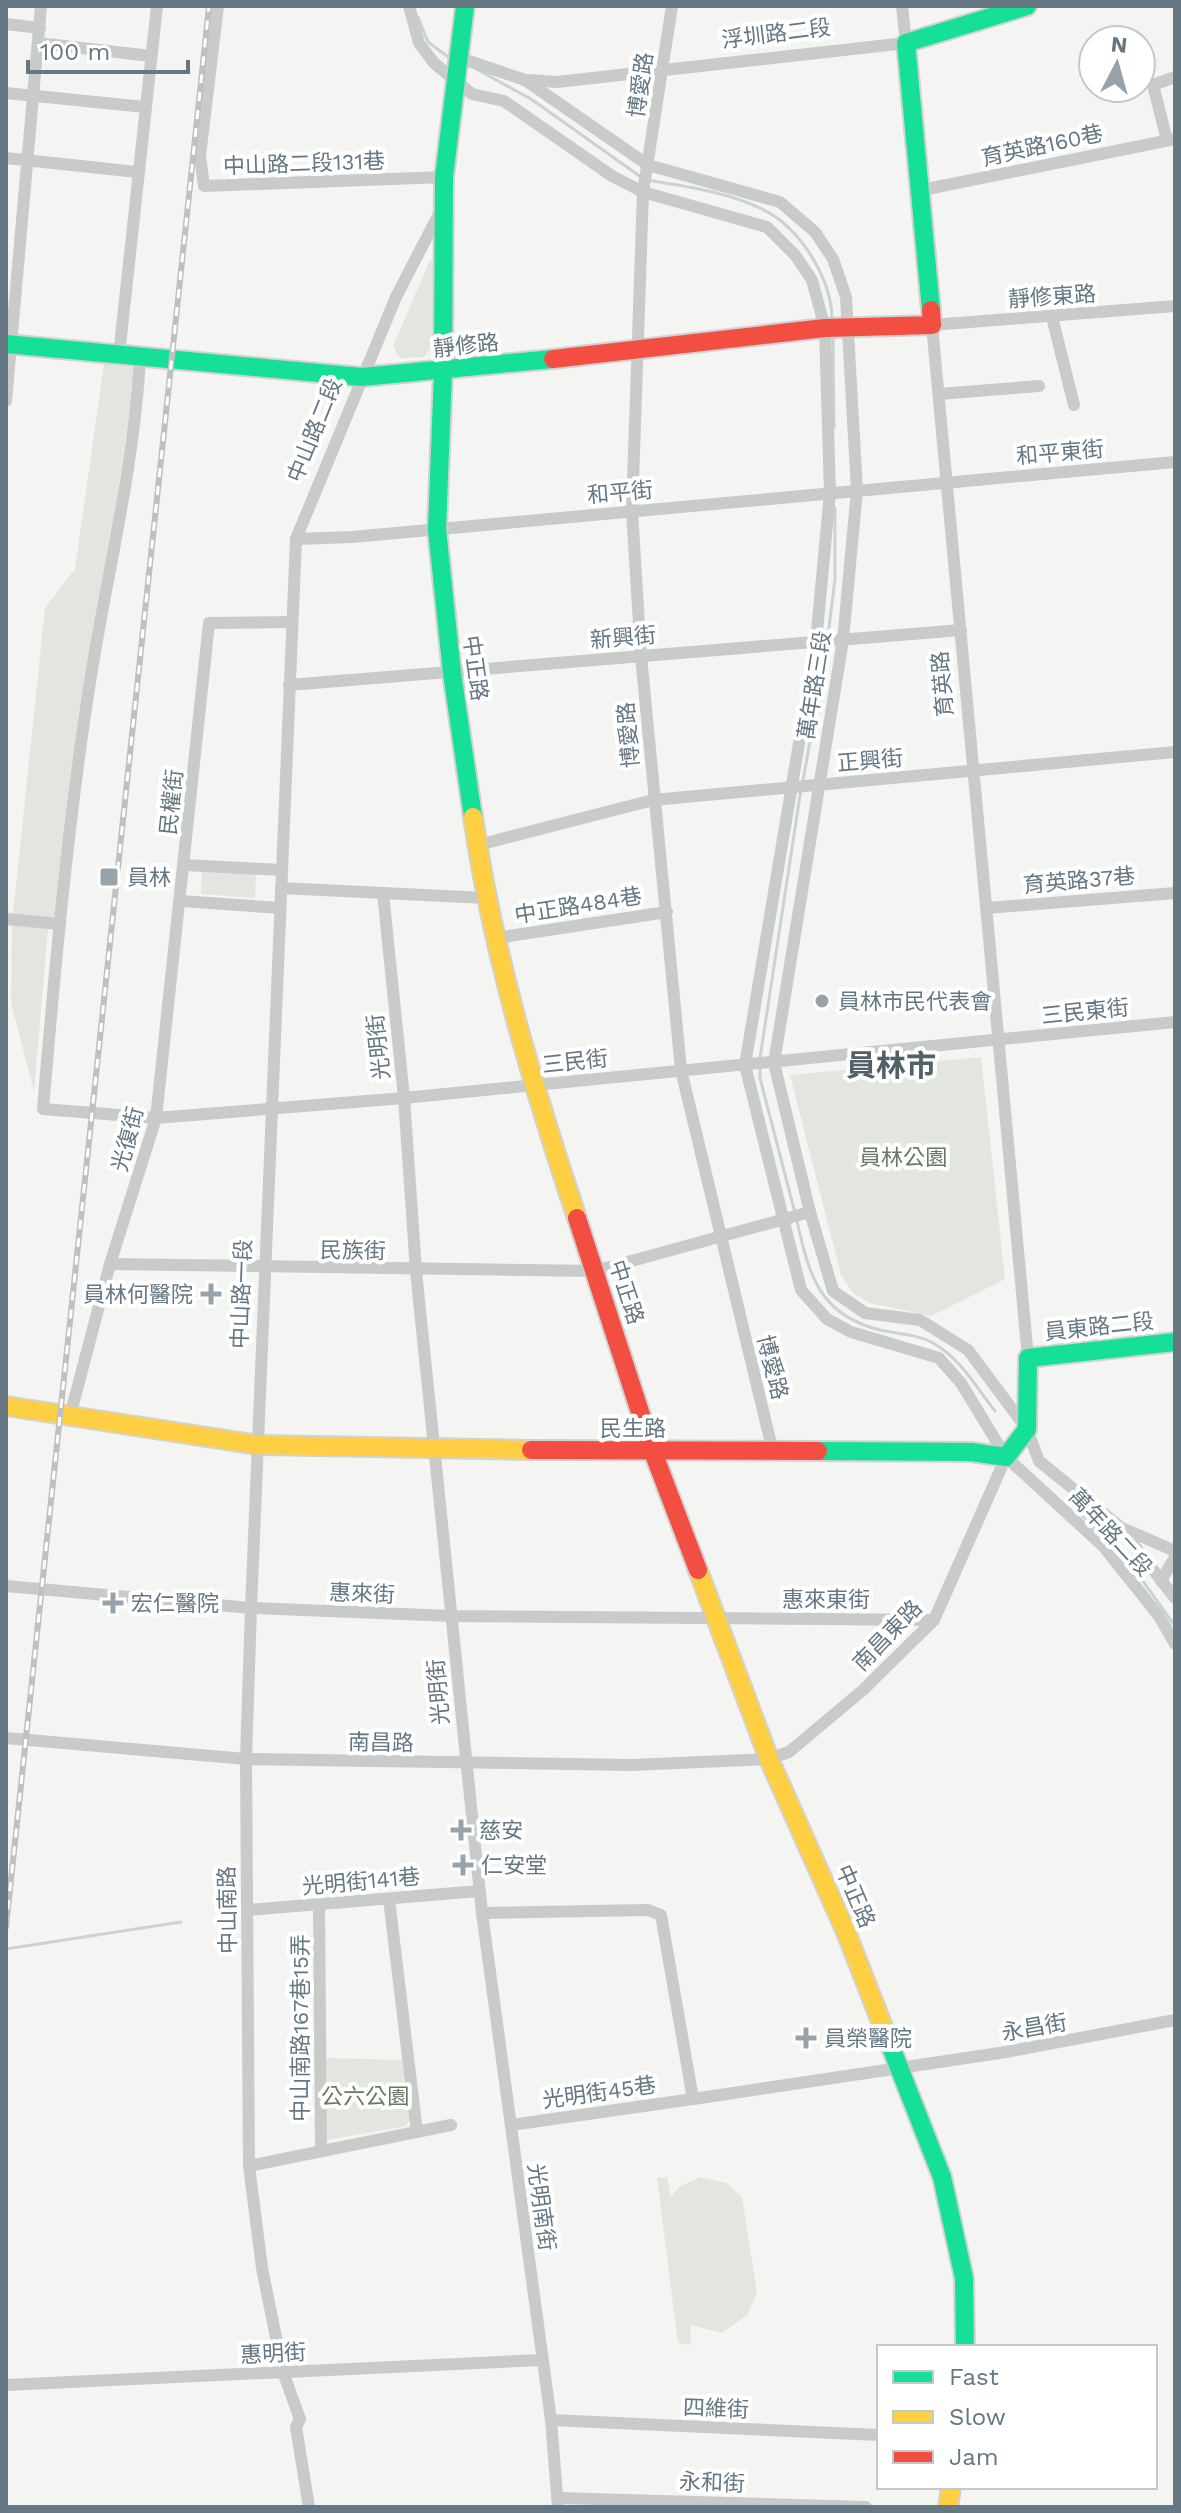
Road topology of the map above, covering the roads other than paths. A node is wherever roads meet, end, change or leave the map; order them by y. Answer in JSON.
{"nodes":[{"id":1,"x":41,"y":6,"type":"edge"},
{"id":2,"x":157,"y":6,"type":"edge"},
{"id":3,"x":218,"y":6,"type":"edge"},
{"id":4,"x":409,"y":6,"type":"edge"},
{"id":5,"x":465,"y":6,"type":"edge"},
{"id":6,"x":672,"y":6,"type":"edge"},
{"id":7,"x":902,"y":6,"type":"edge"},
{"id":8,"x":1027,"y":6,"type":"edge"},
{"id":9,"x":6,"y":24,"type":"edge"},
{"id":10,"x":40,"y":28,"type":"junction"},
{"id":11,"x":38,"y":43,"type":"junction"},
{"id":12,"x":906,"y":43,"type":"junction"},
{"id":13,"x":151,"y":56,"type":"junction"},
{"id":14,"x":460,"y":58,"type":"junction"},
{"id":15,"x":662,"y":71,"type":"junction"},
{"id":16,"x":1175,"y":77,"type":"edge"},
{"id":17,"x":525,"y":80,"type":"junction"},
{"id":18,"x":457,"y":82,"type":"junction"},
{"id":19,"x":6,"y":93,"type":"edge"},
{"id":20,"x":31,"y":96,"type":"junction"},
{"id":21,"x":145,"y":107,"type":"junction"},
{"id":22,"x":1171,"y":139,"type":"edge"},
{"id":23,"x":6,"y":158,"type":"edge"},
{"id":24,"x":26,"y":160,"type":"junction"},
{"id":25,"x":648,"y":165,"type":"junction"},
{"id":26,"x":137,"y":172,"type":"junction"},
{"id":27,"x":444,"y":177,"type":"junction"},
{"id":28,"x":917,"y":191,"type":"junction"},
{"id":29,"x":643,"y":192,"type":"junction"},
{"id":30,"x":443,"y":207,"type":"junction"},
{"id":31,"x":1175,"y":306,"type":"edge"},
{"id":32,"x":1052,"y":317,"type":"junction"},
{"id":33,"x":932,"y":325,"type":"junction"},
{"id":34,"x":825,"y":328,"type":"junction"},
{"id":35,"x":847,"y":328,"type":"junction"},
{"id":36,"x":8,"y":344,"type":"edge"},
{"id":37,"x":637,"y":348,"type":"junction"},
{"id":38,"x":119,"y":355,"type":"junction"},
{"id":39,"x":140,"y":359,"type":"junction"},
{"id":40,"x":443,"y":372,"type":"junction"},
{"id":41,"x":362,"y":377,"type":"junction"},
{"id":42,"x":1039,"y":386,"type":"dead end"},
{"id":43,"x":939,"y":394,"type":"junction"},
{"id":44,"x":6,"y":401,"type":"edge"},
{"id":45,"x":1074,"y":405,"type":"dead end"},
{"id":46,"x":1175,"y":462,"type":"edge"},
{"id":47,"x":948,"y":482,"type":"junction"},
{"id":48,"x":857,"y":490,"type":"junction"},
{"id":49,"x":830,"y":493,"type":"junction"},
{"id":50,"x":632,"y":511,"type":"junction"},
{"id":51,"x":437,"y":529,"type":"junction"},
{"id":52,"x":296,"y":539,"type":"junction"},
{"id":53,"x":292,"y":622,"type":"junction"},
{"id":54,"x":961,"y":630,"type":"junction"},
{"id":55,"x":843,"y":640,"type":"junction"},
{"id":56,"x":816,"y":642,"type":"junction"},
{"id":57,"x":641,"y":656,"type":"junction"},
{"id":58,"x":452,"y":673,"type":"junction"},
{"id":59,"x":289,"y":685,"type":"junction"},
{"id":60,"x":1175,"y":752,"type":"edge"},
{"id":61,"x":974,"y":771,"type":"junction"},
{"id":62,"x":818,"y":785,"type":"junction"},
{"id":63,"x":791,"y":786,"type":"junction"},
{"id":64,"x":653,"y":800,"type":"junction"},
{"id":65,"x":478,"y":845,"type":"junction"},
{"id":66,"x":185,"y":865,"type":"junction"},
{"id":67,"x":281,"y":870,"type":"junction"},
{"id":68,"x":281,"y":888,"type":"junction"},
{"id":69,"x":383,"y":893,"type":"junction"},
{"id":70,"x":1175,"y":893,"type":"edge"},
{"id":71,"x":485,"y":898,"type":"junction"},
{"id":72,"x":181,"y":901,"type":"junction"},
{"id":73,"x":280,"y":908,"type":"junction"},
{"id":74,"x":987,"y":908,"type":"junction"},
{"id":75,"x":667,"y":912,"type":"junction"},
{"id":76,"x":6,"y":919,"type":"edge"},
{"id":77,"x":60,"y":924,"type":"junction"},
{"id":78,"x":496,"y":938,"type":"junction"},
{"id":79,"x":1175,"y":1022,"type":"edge"},
{"id":80,"x":999,"y":1039,"type":"junction"},
{"id":81,"x":774,"y":1063,"type":"junction"},
{"id":82,"x":745,"y":1065,"type":"junction"},
{"id":83,"x":681,"y":1070,"type":"junction"},
{"id":84,"x":533,"y":1085,"type":"junction"},
{"id":85,"x":404,"y":1098,"type":"junction"},
{"id":86,"x":273,"y":1107,"type":"junction"},
{"id":87,"x":156,"y":1118,"type":"junction"},
{"id":88,"x":810,"y":1212,"type":"junction"},
{"id":89,"x":783,"y":1219,"type":"junction"},
{"id":90,"x":720,"y":1236,"type":"junction"},
{"id":91,"x":110,"y":1264,"type":"junction"},
{"id":92,"x":265,"y":1268,"type":"junction"},
{"id":93,"x":416,"y":1271,"type":"junction"},
{"id":94,"x":595,"y":1271,"type":"junction"},
{"id":95,"x":1175,"y":1342,"type":"edge"},
{"id":96,"x":1028,"y":1358,"type":"junction"},
{"id":97,"x":6,"y":1406,"type":"edge"},
{"id":98,"x":70,"y":1416,"type":"junction"},
{"id":99,"x":1027,"y":1429,"type":"junction"},
{"id":100,"x":259,"y":1445,"type":"junction"},
{"id":101,"x":434,"y":1452,"type":"junction"},
{"id":102,"x":653,"y":1452,"type":"junction"},
{"id":103,"x":773,"y":1452,"type":"junction"},
{"id":104,"x":1006,"y":1457,"type":"junction"},
{"id":105,"x":1119,"y":1526,"type":"junction"},
{"id":106,"x":1175,"y":1551,"type":"edge"},
{"id":107,"x":1175,"y":1557,"type":"edge"},
{"id":108,"x":1161,"y":1581,"type":"junction"},
{"id":109,"x":6,"y":1586,"type":"edge"},
{"id":110,"x":1175,"y":1598,"type":"edge"},
{"id":111,"x":251,"y":1608,"type":"junction"},
{"id":112,"x":451,"y":1616,"type":"junction"},
{"id":113,"x":717,"y":1620,"type":"junction"},
{"id":114,"x":934,"y":1620,"type":"junction"},
{"id":115,"x":1175,"y":1644,"type":"edge"},
{"id":116,"x":6,"y":1738,"type":"edge"},
{"id":117,"x":246,"y":1759,"type":"junction"},
{"id":118,"x":769,"y":1759,"type":"junction"},
{"id":119,"x":464,"y":1763,"type":"junction"},
{"id":120,"x":479,"y":1891,"type":"junction"},
{"id":121,"x":389,"y":1899,"type":"junction"},
{"id":122,"x":319,"y":1905,"type":"junction"},
{"id":123,"x":247,"y":1910,"type":"junction"},
{"id":124,"x":482,"y":1913,"type":"junction"},
{"id":125,"x":1175,"y":2020,"type":"edge"},
{"id":126,"x":900,"y":2069,"type":"junction"},
{"id":127,"x":693,"y":2099,"type":"junction"},
{"id":128,"x":451,"y":2125,"type":"dead end"},
{"id":129,"x":511,"y":2125,"type":"junction"},
{"id":130,"x":417,"y":2132,"type":"junction"},
{"id":131,"x":321,"y":2150,"type":"junction"},
{"id":132,"x":249,"y":2166,"type":"junction"},
{"id":133,"x":965,"y":2345,"type":"edge"},
{"id":134,"x":542,"y":2360,"type":"junction"},
{"id":135,"x":283,"y":2372,"type":"junction"},
{"id":136,"x":6,"y":2385,"type":"edge"},
{"id":137,"x":551,"y":2420,"type":"junction"},
{"id":138,"x":877,"y":2435,"type":"edge"},
{"id":139,"x":558,"y":2502,"type":"edge"},
{"id":140,"x":309,"y":2507,"type":"edge"},
{"id":141,"x":866,"y":2507,"type":"edge"}],
"edges":[{"from":1,"to":10,"type":"street"},
{"from":2,"to":13,"type":"street"},
{"from":3,"to":27,"type":"street","name":"中山路二段131巷"},
{"from":4,"to":18,"type":"street","name":"萬年路三段"},
{"from":5,"to":14,"type":"street","name":"中山路二段"},
{"from":6,"to":15,"type":"street","name":"博愛路"},
{"from":7,"to":12,"type":"street","name":"育英路"},
{"from":8,"to":12,"type":"street","name":"浮圳路二段"},
{"from":9,"to":10,"type":"street"},
{"from":10,"to":11,"type":"street"},
{"from":11,"to":13,"type":"street"},
{"from":11,"to":20,"type":"street"},
{"from":12,"to":15,"type":"street","name":"浮圳路二段"},
{"from":12,"to":28,"type":"street","name":"育英路"},
{"from":13,"to":21,"type":"street"},
{"from":14,"to":17,"type":"street","name":"萬年路三段"},
{"from":14,"to":18,"type":"street","name":"中山路二段"},
{"from":15,"to":17,"type":"street","name":"浮圳路二段"},
{"from":15,"to":25,"type":"street","name":"博愛路"},
{"from":16,"to":22,"type":"street"},
{"from":17,"to":25,"type":"street","name":"萬年路三段"},
{"from":18,"to":27,"type":"street","name":"中山路二段"},
{"from":18,"to":29,"type":"street","name":"萬年路三段"},
{"from":19,"to":20,"type":"street"},
{"from":20,"to":21,"type":"street"},
{"from":20,"to":24,"type":"street"},
{"from":21,"to":26,"type":"street"},
{"from":22,"to":28,"type":"street","name":"育英路160巷"},
{"from":23,"to":24,"type":"street"},
{"from":24,"to":26,"type":"street"},
{"from":24,"to":36,"type":"street"},
{"from":25,"to":29,"type":"street","name":"博愛路"},
{"from":25,"to":35,"type":"street","name":"萬年路三段"},
{"from":26,"to":38,"type":"street"},
{"from":27,"to":30,"type":"street","name":"中山路二段"},
{"from":28,"to":33,"type":"street","name":"育英路"},
{"from":29,"to":34,"type":"street","name":"萬年路三段"},
{"from":29,"to":37,"type":"street","name":"博愛路"},
{"from":30,"to":40,"type":"street","name":"中正路"},
{"from":30,"to":41,"type":"street","name":"中山路二段"},
{"from":31,"to":32,"type":"street","name":"靜修東路"},
{"from":32,"to":33,"type":"street","name":"靜修東路"},
{"from":32,"to":45,"type":"street"},
{"from":33,"to":35,"type":"street","name":"靜修路"},
{"from":33,"to":43,"type":"street","name":"育英路"},
{"from":34,"to":35,"type":"street","name":"靜修路"},
{"from":34,"to":37,"type":"street","name":"靜修路"},
{"from":34,"to":49,"type":"street","name":"萬年路三段"},
{"from":35,"to":48,"type":"street","name":"萬年路三段"},
{"from":36,"to":38,"type":"street","name":"靜修路"},
{"from":36,"to":44,"type":"street"},
{"from":37,"to":40,"type":"street","name":"靜修路"},
{"from":37,"to":50,"type":"street","name":"博愛路"},
{"from":38,"to":39,"type":"street","name":"靜修路"},
{"from":39,"to":41,"type":"street","name":"靜修路"},
{"from":39,"to":77,"type":"street"},
{"from":40,"to":41,"type":"street","name":"靜修路"},
{"from":40,"to":51,"type":"street","name":"中正路"},
{"from":41,"to":52,"type":"street","name":"中山路二段"},
{"from":42,"to":43,"type":"street"},
{"from":43,"to":47,"type":"street","name":"育英路"},
{"from":46,"to":47,"type":"street","name":"和平東街"},
{"from":47,"to":48,"type":"street","name":"和平街"},
{"from":47,"to":54,"type":"street","name":"育英路"},
{"from":48,"to":49,"type":"street","name":"和平街"},
{"from":48,"to":55,"type":"street","name":"萬年路三段"},
{"from":49,"to":50,"type":"street","name":"和平街"},
{"from":49,"to":56,"type":"street","name":"萬年路三段"},
{"from":50,"to":51,"type":"street","name":"和平街"},
{"from":50,"to":57,"type":"street","name":"博愛路"},
{"from":51,"to":52,"type":"street","name":"和平街"},
{"from":51,"to":58,"type":"street","name":"中正路"},
{"from":52,"to":53,"type":"street","name":"中山路二段"},
{"from":53,"to":59,"type":"street","name":"中山路二段"},
{"from":53,"to":66,"type":"street","name":"民權街"},
{"from":54,"to":55,"type":"street","name":"新興街"},
{"from":54,"to":61,"type":"street","name":"育英路"},
{"from":55,"to":56,"type":"street","name":"新興街"},
{"from":55,"to":62,"type":"street","name":"萬年路三段"},
{"from":56,"to":57,"type":"street","name":"新興街"},
{"from":56,"to":63,"type":"street","name":"萬年路三段"},
{"from":57,"to":58,"type":"street","name":"新興街"},
{"from":57,"to":64,"type":"street","name":"博愛路"},
{"from":58,"to":59,"type":"street","name":"新興街"},
{"from":58,"to":65,"type":"street","name":"中正路"},
{"from":59,"to":67,"type":"street","name":"中山路二段"},
{"from":60,"to":61,"type":"street","name":"正興街"},
{"from":61,"to":62,"type":"street","name":"正興街"},
{"from":61,"to":74,"type":"street","name":"育英路"},
{"from":62,"to":63,"type":"street","name":"正興街"},
{"from":62,"to":81,"type":"street","name":"萬年路三段"},
{"from":63,"to":64,"type":"street","name":"正興街"},
{"from":63,"to":82,"type":"street","name":"萬年路三段"},
{"from":64,"to":65,"type":"street","name":"正興街"},
{"from":64,"to":75,"type":"street","name":"博愛路"},
{"from":65,"to":71,"type":"street","name":"中正路"},
{"from":66,"to":67,"type":"street","name":"民權街"},
{"from":66,"to":72,"type":"street","name":"光復街"},
{"from":67,"to":68,"type":"street","name":"中山路二段"},
{"from":68,"to":69,"type":"street"},
{"from":68,"to":73,"type":"street","name":"中山路一段"},
{"from":69,"to":71,"type":"street"},
{"from":69,"to":85,"type":"street","name":"光明街"},
{"from":70,"to":74,"type":"street","name":"育英路37巷"},
{"from":71,"to":78,"type":"street","name":"中正路"},
{"from":72,"to":73,"type":"street"},
{"from":72,"to":87,"type":"street","name":"光復街"},
{"from":73,"to":86,"type":"street","name":"中山路一段"},
{"from":74,"to":80,"type":"street","name":"育英路"},
{"from":75,"to":78,"type":"street","name":"中正路484巷"},
{"from":75,"to":83,"type":"street","name":"博愛路"},
{"from":76,"to":77,"type":"street"},
{"from":77,"to":87,"type":"street","name":"三民街"},
{"from":78,"to":84,"type":"street","name":"中正路"},
{"from":79,"to":80,"type":"street","name":"三民東街"},
{"from":80,"to":81,"type":"street","name":"三民街"},
{"from":80,"to":96,"type":"street","name":"育英路"},
{"from":81,"to":82,"type":"street","name":"三民街"},
{"from":81,"to":88,"type":"street","name":"萬年路三段"},
{"from":82,"to":83,"type":"street","name":"三民街"},
{"from":82,"to":89,"type":"street","name":"萬年路三段"},
{"from":83,"to":84,"type":"street","name":"三民街"},
{"from":83,"to":90,"type":"street","name":"博愛路"},
{"from":84,"to":85,"type":"street","name":"三民街"},
{"from":84,"to":94,"type":"street","name":"中正路"},
{"from":85,"to":86,"type":"street","name":"三民街"},
{"from":85,"to":93,"type":"street","name":"光明街"},
{"from":86,"to":87,"type":"street","name":"三民街"},
{"from":86,"to":92,"type":"street","name":"中山路一段"},
{"from":87,"to":91,"type":"street","name":"光復街"},
{"from":88,"to":89,"type":"street","name":"民族街"},
{"from":88,"to":99,"type":"street","name":"萬年路三段"},
{"from":89,"to":90,"type":"street","name":"民族街"},
{"from":89,"to":104,"type":"street","name":"萬年路三段"},
{"from":90,"to":94,"type":"street","name":"民族街"},
{"from":90,"to":103,"type":"street","name":"博愛路"},
{"from":91,"to":92,"type":"street","name":"民族街"},
{"from":91,"to":98,"type":"street","name":"光復街"},
{"from":92,"to":93,"type":"street","name":"民族街"},
{"from":92,"to":100,"type":"street","name":"中山路一段"},
{"from":93,"to":94,"type":"street","name":"民族街"},
{"from":93,"to":101,"type":"street","name":"光明街"},
{"from":94,"to":102,"type":"street","name":"中正路"},
{"from":95,"to":96,"type":"street","name":"員東路二段"},
{"from":96,"to":99,"type":"street"},
{"from":97,"to":98,"type":"street"},
{"from":98,"to":100,"type":"street"},
{"from":99,"to":104,"type":"street"},
{"from":99,"to":105,"type":"street","name":"萬年路二段"},
{"from":100,"to":101,"type":"street","name":"民生路"},
{"from":100,"to":111,"type":"street","name":"中山南路"},
{"from":101,"to":102,"type":"street","name":"民生路"},
{"from":101,"to":112,"type":"street","name":"光明街"},
{"from":102,"to":103,"type":"street","name":"民生路"},
{"from":102,"to":113,"type":"street","name":"中正路"},
{"from":103,"to":104,"type":"street","name":"民生路"},
{"from":104,"to":114,"type":"street","name":"南昌東路"},
{"from":104,"to":115,"type":"street","name":"萬年路二段"},
{"from":105,"to":106,"type":"street"},
{"from":105,"to":108,"type":"street","name":"萬年路二段"},
{"from":107,"to":108,"type":"street"},
{"from":108,"to":110,"type":"street","name":"萬年路二段"},
{"from":109,"to":111,"type":"street","name":"惠來街"},
{"from":111,"to":112,"type":"street","name":"惠來街"},
{"from":111,"to":117,"type":"street","name":"中山南路"},
{"from":112,"to":113,"type":"street","name":"惠來街"},
{"from":112,"to":119,"type":"street","name":"光明街"},
{"from":113,"to":114,"type":"street","name":"惠來東街"},
{"from":113,"to":118,"type":"street","name":"中正路"},
{"from":114,"to":118,"type":"street","name":"南昌東路"},
{"from":116,"to":117,"type":"street","name":"南昌路"},
{"from":117,"to":119,"type":"street","name":"南昌路"},
{"from":117,"to":123,"type":"street","name":"中山南路"},
{"from":118,"to":119,"type":"street","name":"南昌路"},
{"from":118,"to":126,"type":"street","name":"中正路"},
{"from":119,"to":120,"type":"street","name":"光明街"},
{"from":120,"to":121,"type":"street","name":"光明街141巷"},
{"from":120,"to":124,"type":"street","name":"光明街"},
{"from":121,"to":122,"type":"street","name":"光明街141巷"},
{"from":121,"to":130,"type":"street"},
{"from":122,"to":123,"type":"street","name":"光明街141巷"},
{"from":122,"to":131,"type":"street","name":"中山南路167巷15弄"},
{"from":123,"to":132,"type":"street","name":"中山南路"},
{"from":124,"to":127,"type":"street"},
{"from":124,"to":129,"type":"street","name":"光明南街"},
{"from":125,"to":126,"type":"street","name":"永昌街"},
{"from":126,"to":127,"type":"street"},
{"from":126,"to":133,"type":"street","name":"中正路"},
{"from":127,"to":129,"type":"street","name":"光明街45巷"},
{"from":128,"to":130,"type":"street"},
{"from":129,"to":134,"type":"street","name":"光明南街"},
{"from":130,"to":131,"type":"street"},
{"from":131,"to":132,"type":"street"},
{"from":132,"to":135,"type":"street","name":"中山南路"},
{"from":134,"to":135,"type":"street","name":"惠明街"},
{"from":134,"to":137,"type":"street","name":"光明南街"},
{"from":135,"to":136,"type":"street","name":"惠明街"},
{"from":135,"to":140,"type":"street","name":"中山南路"},
{"from":137,"to":138,"type":"street","name":"四維街"},
{"from":137,"to":139,"type":"street","name":"光明南街"},
{"from":139,"to":141,"type":"street","name":"永和街"}]}
